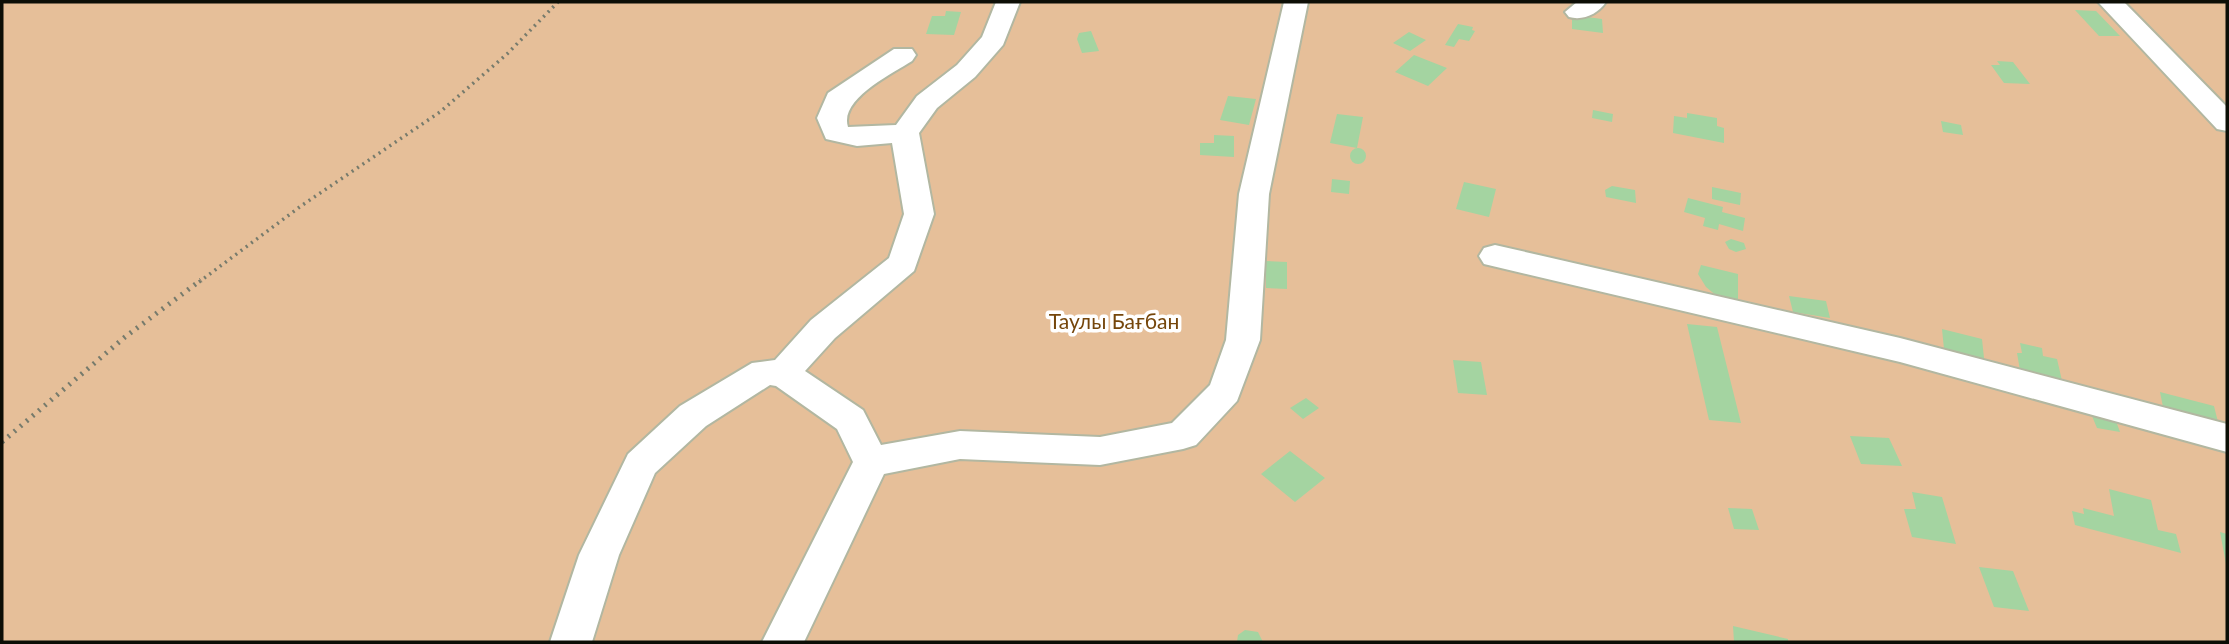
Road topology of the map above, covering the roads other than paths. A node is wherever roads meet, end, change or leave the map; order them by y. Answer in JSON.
{"nodes":[{"id":1,"x":1008,"y":2,"type":"edge"},
{"id":2,"x":1296,"y":2,"type":"edge"},
{"id":3,"x":2110,"y":2,"type":"edge"},
{"id":4,"x":903,"y":55,"type":"dead end"},
{"id":5,"x":2227,"y":123,"type":"edge"},
{"id":6,"x":905,"y":133,"type":"junction"},
{"id":7,"x":1495,"y":256,"type":"dead end"},
{"id":8,"x":783,"y":373,"type":"junction"},
{"id":9,"x":2227,"y":438,"type":"edge"},
{"id":10,"x":871,"y":462,"type":"junction"},
{"id":11,"x":571,"y":642,"type":"edge"},
{"id":12,"x":783,"y":642,"type":"edge"}],
"edges":[{"from":1,"to":6,"type":"street"},
{"from":2,"to":10,"type":"street"},
{"from":3,"to":5,"type":"street"},
{"from":4,"to":6,"type":"street"},
{"from":6,"to":8,"type":"street"},
{"from":7,"to":9,"type":"street"},
{"from":8,"to":10,"type":"street"},
{"from":8,"to":11,"type":"street"},
{"from":10,"to":12,"type":"street"}]}
